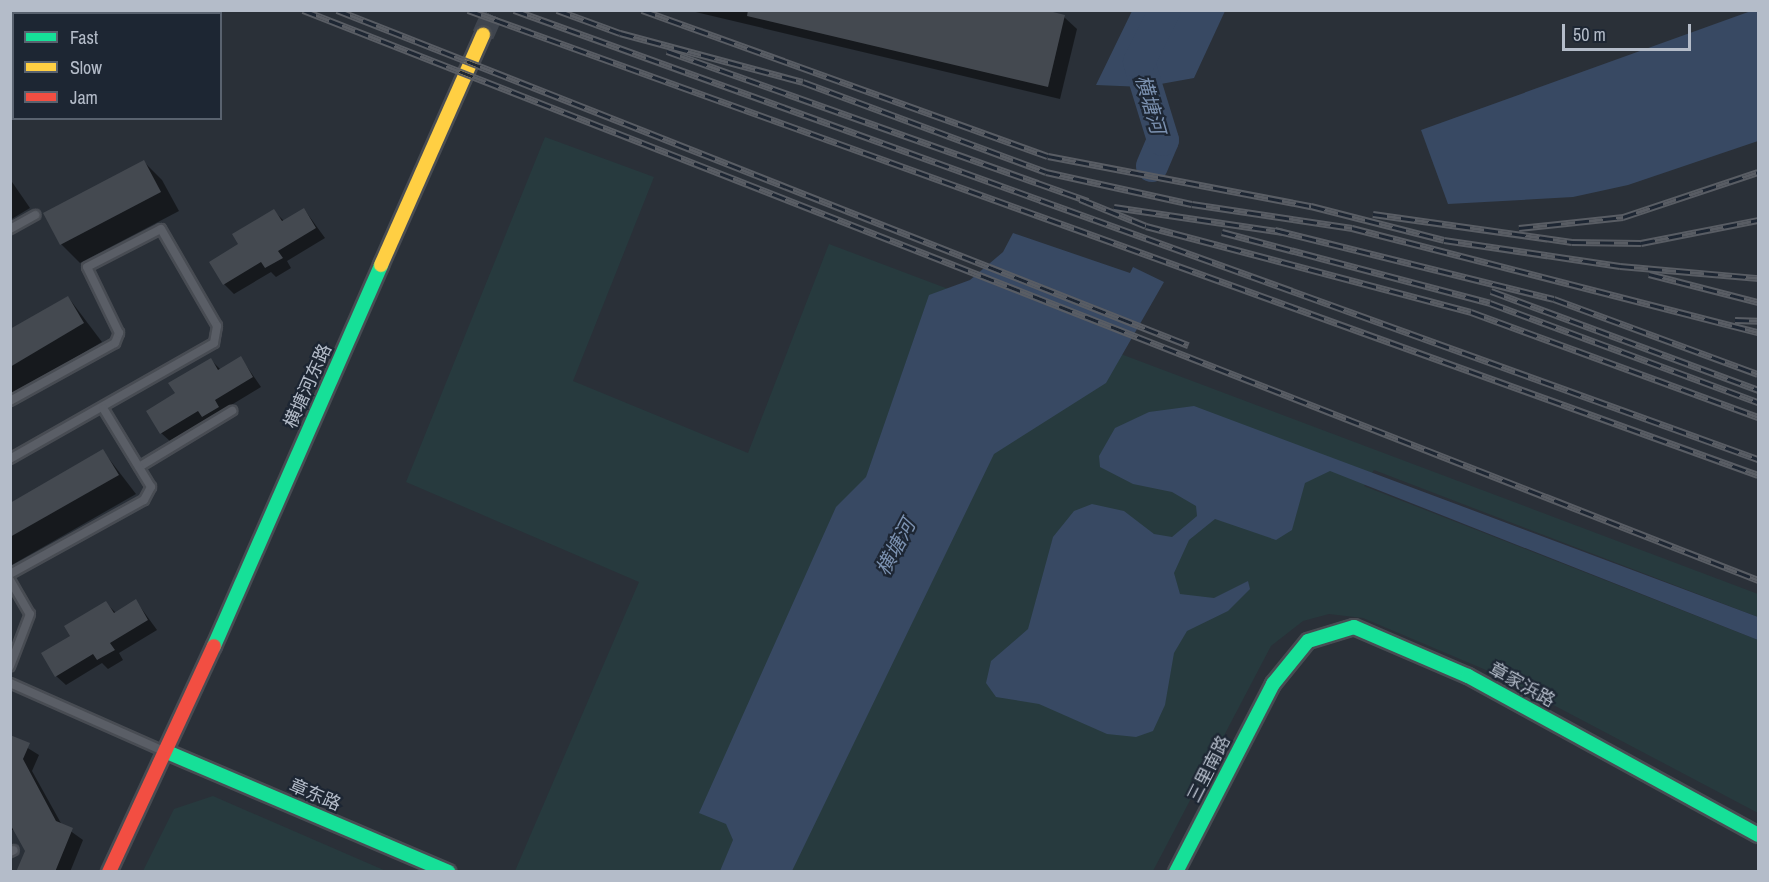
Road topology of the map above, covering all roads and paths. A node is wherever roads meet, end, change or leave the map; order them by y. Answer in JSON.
{"nodes":[{"id":1,"x":483,"y":35,"type":"tunnel mouth"},
{"id":2,"x":35,"y":215,"type":"dead end"},
{"id":3,"x":10,"y":229,"type":"edge"},
{"id":4,"x":10,"y":401,"type":"edge"},
{"id":5,"x":103,"y":408,"type":"junction"},
{"id":6,"x":232,"y":411,"type":"dead end"},
{"id":7,"x":10,"y":459,"type":"edge"},
{"id":8,"x":139,"y":467,"type":"junction"},
{"id":9,"x":10,"y":574,"type":"edge"},
{"id":10,"x":10,"y":580,"type":"edge"},
{"id":11,"x":10,"y":666,"type":"edge"},
{"id":12,"x":10,"y":683,"type":"edge"},
{"id":13,"x":1273,"y":684,"type":"joint"},
{"id":14,"x":167,"y":753,"type":"junction"},
{"id":15,"x":1758,"y":835,"type":"edge"},
{"id":16,"x":109,"y":872,"type":"edge"},
{"id":17,"x":124,"y":872,"type":"edge"},
{"id":18,"x":448,"y":872,"type":"edge"},
{"id":19,"x":1176,"y":872,"type":"edge"}],
"edges":[{"from":1,"to":14,"type":"street","name":"横塘河东路"},
{"from":2,"to":3,"type":"lane"},
{"from":4,"to":5,"type":"lane"},
{"from":5,"to":7,"type":"lane"},
{"from":5,"to":8,"type":"lane"},
{"from":6,"to":8,"type":"lane"},
{"from":8,"to":9,"type":"lane"},
{"from":10,"to":11,"type":"lane"},
{"from":12,"to":14,"type":"lane"},
{"from":13,"to":15,"type":"street","name":"章家浜路"},
{"from":13,"to":19,"type":"street","name":"三里南路"},
{"from":14,"to":16,"type":"street","name":"横塘河东路"},
{"from":14,"to":17,"type":"street","name":"横塘河东路"},
{"from":14,"to":18,"type":"street","name":"章东路"}]}
